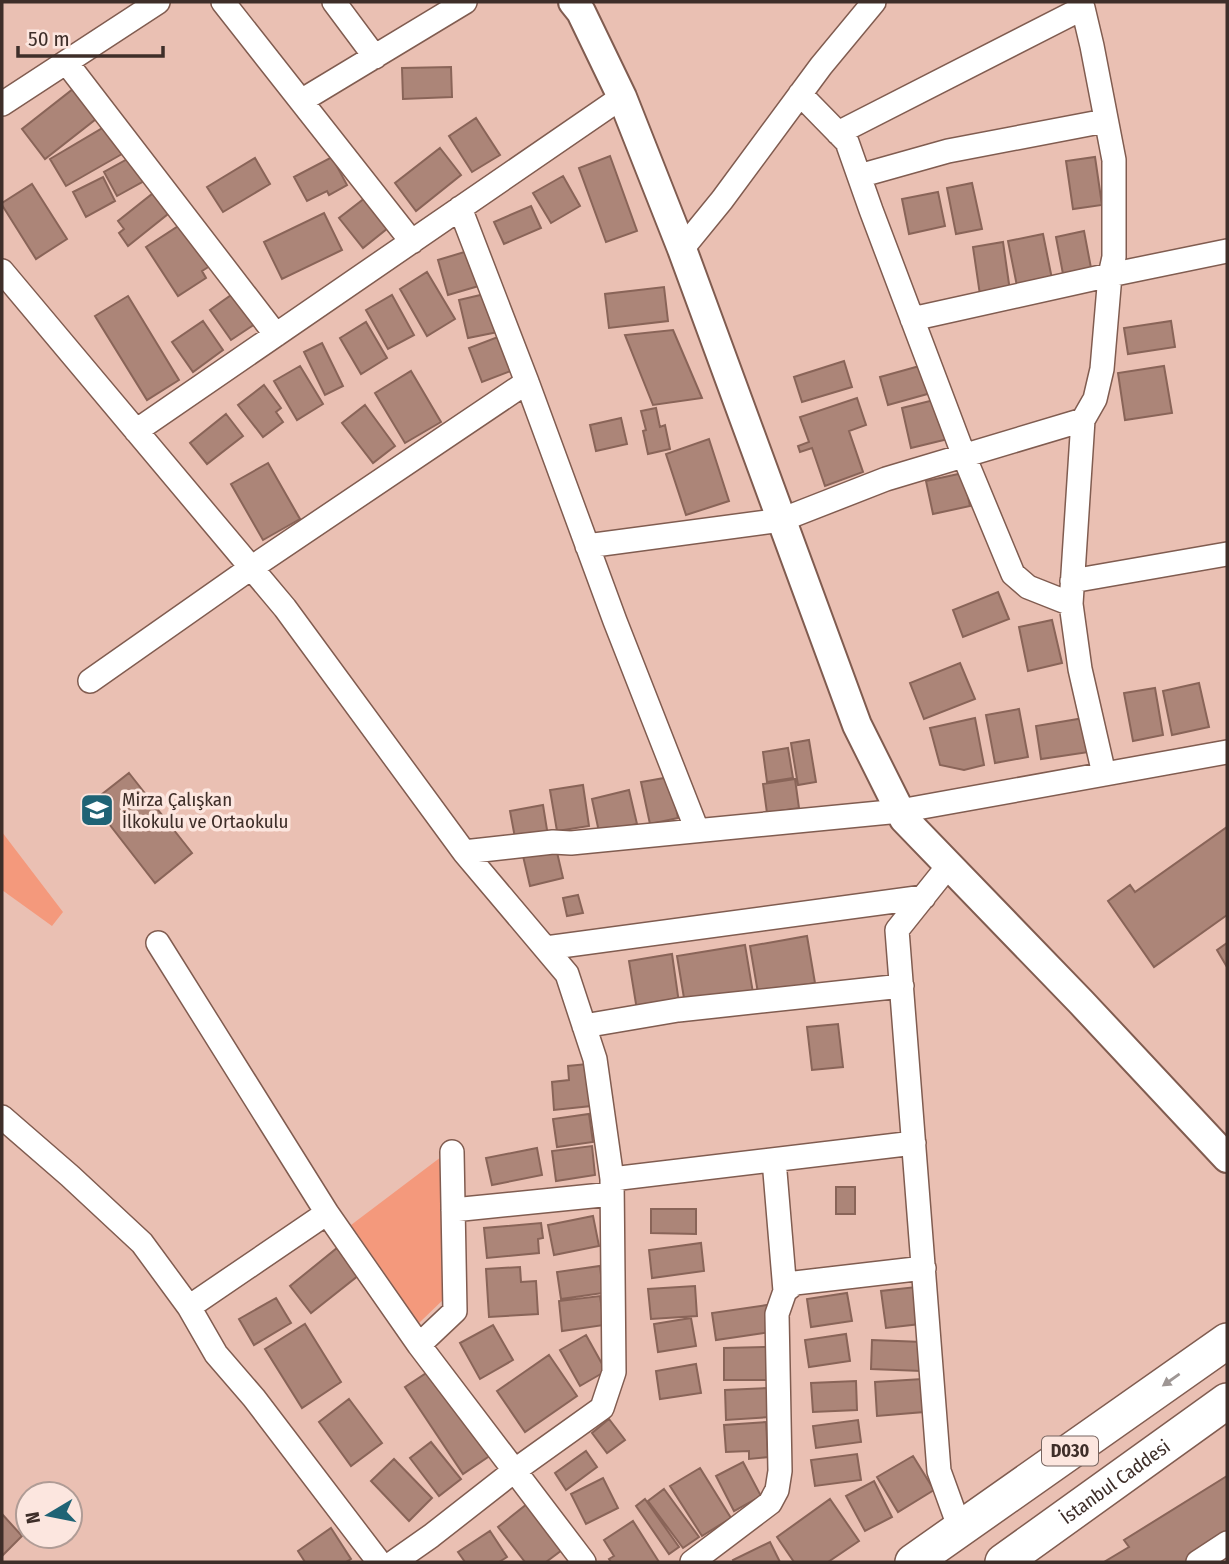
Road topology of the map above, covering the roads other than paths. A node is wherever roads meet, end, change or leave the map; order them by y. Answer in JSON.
{"nodes":[{"id":1,"x":158,"y":2,"type":"edge"},
{"id":2,"x":223,"y":2,"type":"edge"},
{"id":3,"x":334,"y":2,"type":"edge"},
{"id":4,"x":465,"y":2,"type":"edge"},
{"id":5,"x":573,"y":2,"type":"edge"},
{"id":6,"x":874,"y":2,"type":"edge"},
{"id":7,"x":375,"y":57,"type":"junction"},
{"id":8,"x":66,"y":62,"type":"junction"},
{"id":9,"x":800,"y":94,"type":"junction"},
{"id":10,"x":622,"y":97,"type":"junction"},
{"id":11,"x":301,"y":102,"type":"junction"},
{"id":12,"x":2,"y":104,"type":"edge"},
{"id":13,"x":1105,"y":121,"type":"junction"},
{"id":14,"x":838,"y":133,"type":"junction"},
{"id":15,"x":859,"y":176,"type":"junction"},
{"id":16,"x":460,"y":208,"type":"junction"},
{"id":17,"x":412,"y":242,"type":"junction"},
{"id":18,"x":682,"y":249,"type":"junction"},
{"id":19,"x":1227,"y":251,"type":"edge"},
{"id":20,"x":2,"y":271,"type":"edge"},
{"id":21,"x":1110,"y":275,"type":"junction"},
{"id":22,"x":912,"y":319,"type":"junction"},
{"id":23,"x":276,"y":335,"type":"junction"},
{"id":24,"x":527,"y":382,"type":"junction"},
{"id":25,"x":1083,"y":420,"type":"junction"},
{"id":26,"x":135,"y":431,"type":"junction"},
{"id":27,"x":964,"y":456,"type":"junction"},
{"id":28,"x":781,"y":520,"type":"junction"},
{"id":29,"x":587,"y":546,"type":"junction"},
{"id":30,"x":1227,"y":554,"type":"edge"},
{"id":31,"x":251,"y":568,"type":"junction"},
{"id":32,"x":1071,"y":592,"type":"junction"},
{"id":33,"x":90,"y":681,"type":"dead end"},
{"id":34,"x":1227,"y":752,"type":"edge"},
{"id":35,"x":1104,"y":774,"type":"junction"},
{"id":36,"x":900,"y":811,"type":"junction"},
{"id":37,"x":697,"y":830,"type":"junction"},
{"id":38,"x":464,"y":852,"type":"junction"},
{"id":39,"x":949,"y":865,"type":"junction"},
{"id":40,"x":924,"y":897,"type":"junction"},
{"id":41,"x":158,"y":943,"type":"dead end"},
{"id":42,"x":545,"y":948,"type":"junction"},
{"id":43,"x":902,"y":986,"type":"junction"},
{"id":44,"x":584,"y":1026,"type":"junction"},
{"id":45,"x":2,"y":1117,"type":"edge"},
{"id":46,"x":914,"y":1143,"type":"junction"},
{"id":47,"x":452,"y":1152,"type":"dead end"},
{"id":48,"x":1227,"y":1158,"type":"edge"},
{"id":49,"x":774,"y":1160,"type":"junction"},
{"id":50,"x":612,"y":1186,"type":"junction"},
{"id":51,"x":453,"y":1210,"type":"junction"},
{"id":52,"x":327,"y":1213,"type":"junction"},
{"id":53,"x":924,"y":1268,"type":"junction"},
{"id":54,"x":785,"y":1291,"type":"junction"},
{"id":55,"x":189,"y":1307,"type":"junction"},
{"id":56,"x":1227,"y":1341,"type":"edge"},
{"id":57,"x":419,"y":1345,"type":"junction"},
{"id":58,"x":1227,"y":1401,"type":"edge"},
{"id":59,"x":514,"y":1471,"type":"junction"},
{"id":60,"x":960,"y":1529,"type":"junction"},
{"id":61,"x":1227,"y":1543,"type":"edge"},
{"id":62,"x":379,"y":1562,"type":"edge"},
{"id":63,"x":394,"y":1562,"type":"edge"},
{"id":64,"x":584,"y":1562,"type":"edge"},
{"id":65,"x":692,"y":1562,"type":"edge"},
{"id":66,"x":913,"y":1562,"type":"edge"},
{"id":67,"x":1004,"y":1562,"type":"edge"},
{"id":68,"x":1198,"y":1562,"type":"edge"}],
"edges":[{"from":1,"to":8,"type":"street"},
{"from":2,"to":11,"type":"street"},
{"from":3,"to":7,"type":"street"},
{"from":4,"to":7,"type":"street"},
{"from":5,"to":10,"type":"street"},
{"from":6,"to":9,"type":"street"},
{"from":7,"to":11,"type":"street"},
{"from":8,"to":12,"type":"street"},
{"from":8,"to":23,"type":"street"},
{"from":9,"to":14,"type":"street"},
{"from":9,"to":18,"type":"street"},
{"from":10,"to":16,"type":"street"},
{"from":10,"to":18,"type":"street"},
{"from":11,"to":17,"type":"street"},
{"from":13,"to":14,"type":"street"},
{"from":13,"to":15,"type":"street"},
{"from":13,"to":21,"type":"street"},
{"from":14,"to":15,"type":"street"},
{"from":15,"to":22,"type":"street"},
{"from":16,"to":17,"type":"street"},
{"from":16,"to":24,"type":"street"},
{"from":17,"to":23,"type":"street"},
{"from":18,"to":28,"type":"street"},
{"from":19,"to":21,"type":"street"},
{"from":20,"to":26,"type":"street"},
{"from":21,"to":22,"type":"street"},
{"from":21,"to":25,"type":"street"},
{"from":22,"to":27,"type":"street"},
{"from":23,"to":26,"type":"street"},
{"from":24,"to":29,"type":"street"},
{"from":24,"to":31,"type":"street"},
{"from":25,"to":27,"type":"street"},
{"from":25,"to":32,"type":"street"},
{"from":26,"to":31,"type":"street"},
{"from":27,"to":28,"type":"street"},
{"from":27,"to":32,"type":"street"},
{"from":28,"to":29,"type":"street"},
{"from":28,"to":36,"type":"street"},
{"from":29,"to":37,"type":"street"},
{"from":30,"to":32,"type":"street"},
{"from":31,"to":33,"type":"street"},
{"from":31,"to":38,"type":"street"},
{"from":32,"to":35,"type":"street"},
{"from":34,"to":35,"type":"street"},
{"from":35,"to":36,"type":"street"},
{"from":36,"to":37,"type":"street"},
{"from":36,"to":39,"type":"street"},
{"from":37,"to":38,"type":"street"},
{"from":38,"to":42,"type":"street"},
{"from":39,"to":40,"type":"street"},
{"from":39,"to":48,"type":"street"},
{"from":40,"to":42,"type":"street"},
{"from":40,"to":43,"type":"street"},
{"from":41,"to":52,"type":"street"},
{"from":42,"to":44,"type":"street"},
{"from":43,"to":44,"type":"street"},
{"from":43,"to":46,"type":"street"},
{"from":44,"to":50,"type":"street"},
{"from":45,"to":55,"type":"street"},
{"from":46,"to":49,"type":"street"},
{"from":46,"to":53,"type":"street"},
{"from":47,"to":51,"type":"street"},
{"from":49,"to":50,"type":"street"},
{"from":49,"to":54,"type":"street"},
{"from":50,"to":51,"type":"street"},
{"from":50,"to":59,"type":"street"},
{"from":51,"to":57,"type":"street"},
{"from":52,"to":55,"type":"street"},
{"from":52,"to":57,"type":"street"},
{"from":53,"to":54,"type":"street"},
{"from":53,"to":60,"type":"street"},
{"from":54,"to":65,"type":"street"},
{"from":55,"to":62,"type":"street"},
{"from":56,"to":60,"type":"main road","number":"D030","one_way":true},
{"from":57,"to":59,"type":"street"},
{"from":58,"to":67,"type":"main road","name":"İstanbul Caddesi","number":"D030"},
{"from":59,"to":63,"type":"street"},
{"from":59,"to":64,"type":"street"},
{"from":60,"to":66,"type":"main road","number":"D030"},
{"from":61,"to":68,"type":"street"}]}
